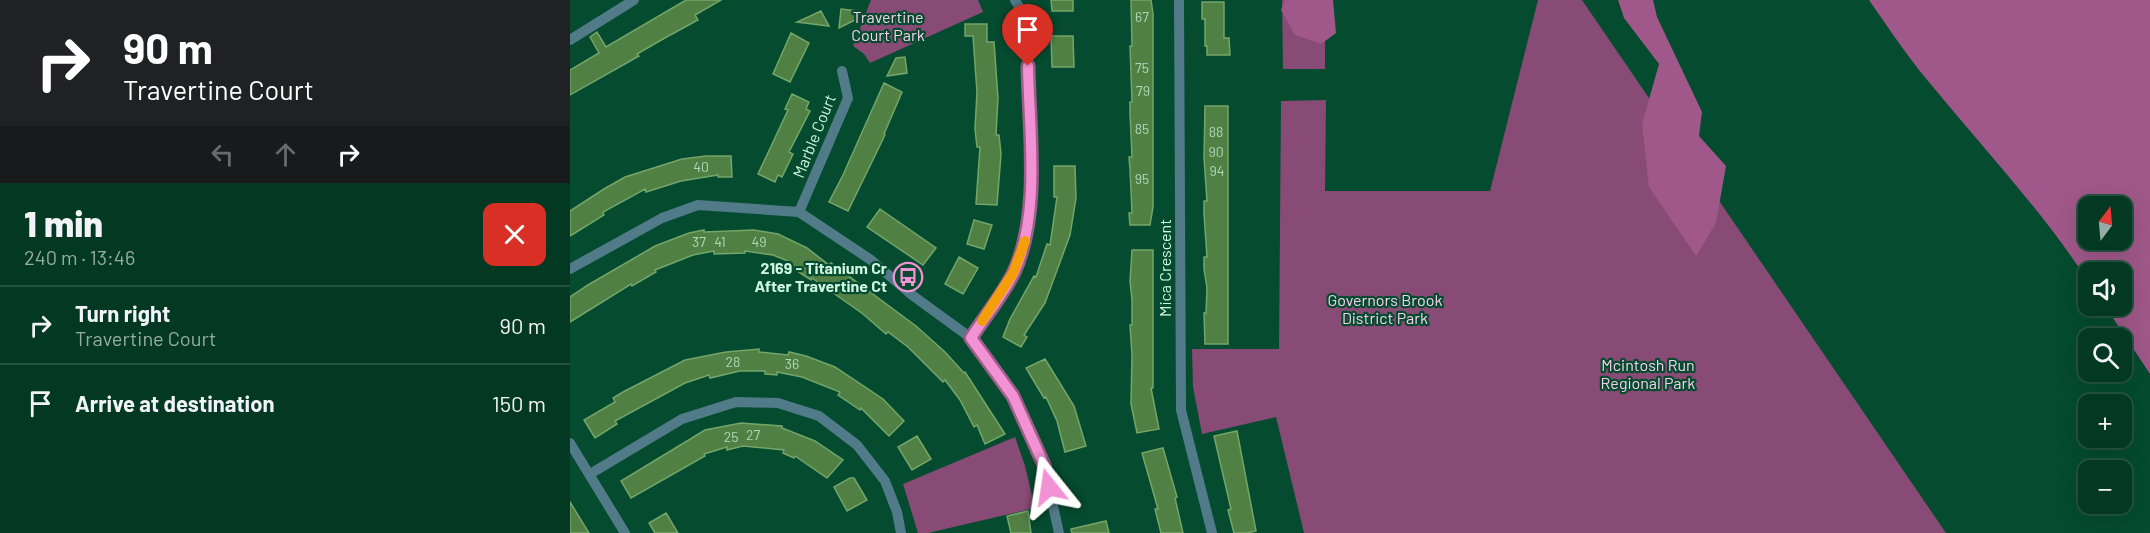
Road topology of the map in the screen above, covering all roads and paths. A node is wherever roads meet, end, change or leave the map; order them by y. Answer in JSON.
{"nodes":[{"id":1,"x":634,"y":0,"type":"edge"},
{"id":2,"x":1015,"y":0,"type":"edge"},
{"id":3,"x":1179,"y":0,"type":"edge"},
{"id":4,"x":570,"y":40,"type":"edge"},
{"id":5,"x":842,"y":71,"type":"dead end"},
{"id":6,"x":799,"y":212,"type":"junction"},
{"id":7,"x":570,"y":269,"type":"edge"},
{"id":8,"x":971,"y":338,"type":"junction"},
{"id":9,"x":570,"y":442,"type":"edge"},
{"id":10,"x":590,"y":474,"type":"junction"},
{"id":11,"x":625,"y":533,"type":"edge"},
{"id":12,"x":902,"y":533,"type":"edge"},
{"id":13,"x":1059,"y":533,"type":"edge"},
{"id":14,"x":1212,"y":533,"type":"edge"}],
"edges":[{"from":1,"to":4,"type":"street"},
{"from":2,"to":8,"type":"street"},
{"from":3,"to":14,"type":"street","name":"Mica Crescent"},
{"from":5,"to":6,"type":"street","name":"Marble Court"},
{"from":6,"to":7,"type":"street"},
{"from":6,"to":8,"type":"street"},
{"from":8,"to":13,"type":"street"},
{"from":9,"to":10,"type":"street"},
{"from":10,"to":11,"type":"street"},
{"from":10,"to":12,"type":"street"}]}
